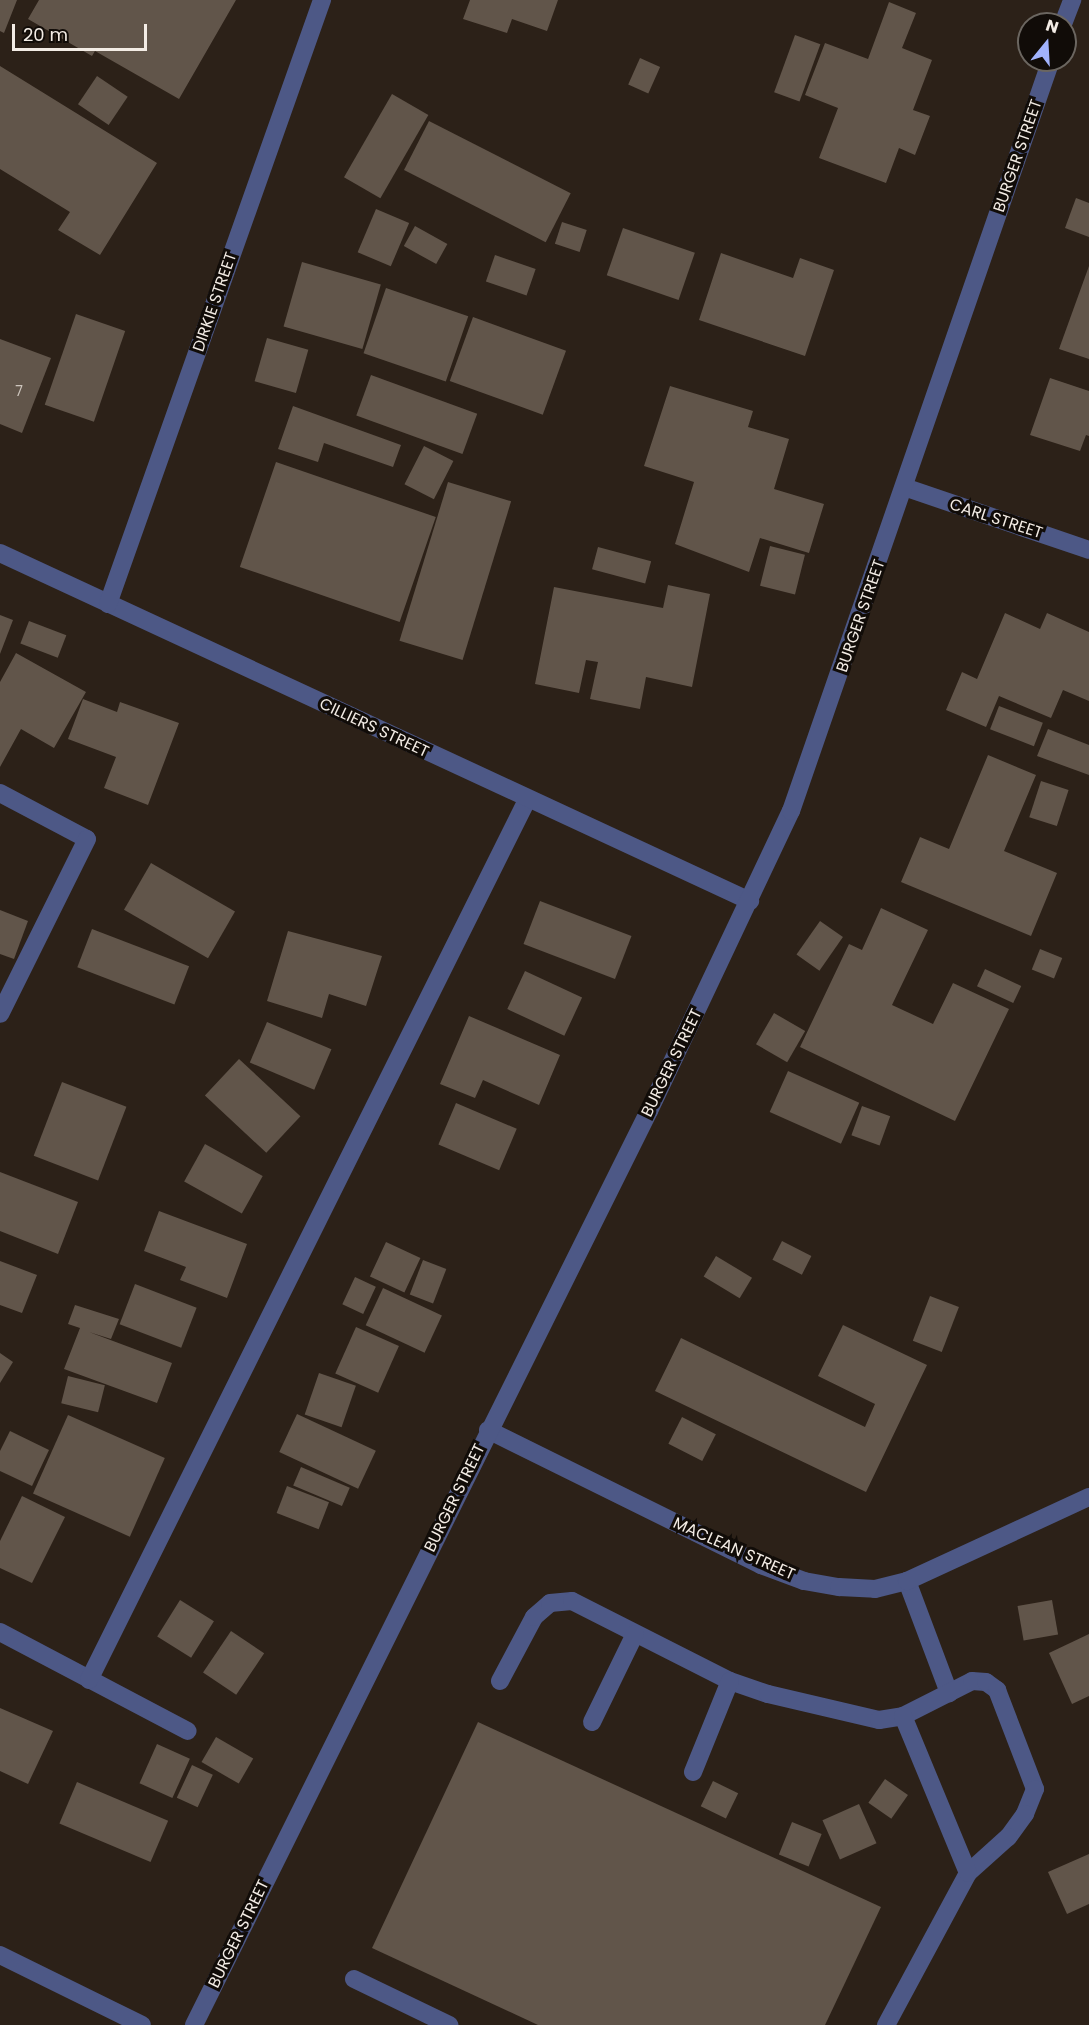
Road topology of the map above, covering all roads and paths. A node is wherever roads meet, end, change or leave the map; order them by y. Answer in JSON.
{"nodes":[{"id":1,"x":322,"y":0,"type":"edge"},
{"id":2,"x":1047,"y":72,"type":"edge"},
{"id":3,"x":904,"y":487,"type":"junction"},
{"id":4,"x":1089,"y":550,"type":"edge"},
{"id":5,"x":0,"y":553,"type":"edge"},
{"id":6,"x":108,"y":604,"type":"junction"},
{"id":7,"x":0,"y":793,"type":"edge"},
{"id":8,"x":527,"y":800,"type":"junction"},
{"id":9,"x":750,"y":901,"type":"junction"},
{"id":10,"x":0,"y":1014,"type":"edge"},
{"id":11,"x":488,"y":1430,"type":"junction"},
{"id":12,"x":1089,"y":1497,"type":"edge"},
{"id":13,"x":906,"y":1581,"type":"junction"},
{"id":14,"x":0,"y":1632,"type":"edge"},
{"id":15,"x":635,"y":1634,"type":"junction"},
{"id":16,"x":89,"y":1680,"type":"junction"},
{"id":17,"x":500,"y":1681,"type":"dead end"},
{"id":18,"x":730,"y":1681,"type":"junction"},
{"id":19,"x":949,"y":1693,"type":"junction"},
{"id":20,"x":903,"y":1716,"type":"junction"},
{"id":21,"x":592,"y":1722,"type":"dead end"},
{"id":22,"x":188,"y":1731,"type":"dead end"},
{"id":23,"x":693,"y":1772,"type":"dead end"},
{"id":24,"x":968,"y":1873,"type":"junction"},
{"id":25,"x":0,"y":1954,"type":"edge"},
{"id":26,"x":354,"y":1980,"type":"dead end"},
{"id":27,"x":142,"y":2025,"type":"edge"},
{"id":28,"x":194,"y":2025,"type":"edge"},
{"id":29,"x":449,"y":2025,"type":"edge"},
{"id":30,"x":885,"y":2025,"type":"edge"}],
"edges":[{"from":1,"to":6,"type":"street","name":"DIRKIE STREET"},
{"from":2,"to":3,"type":"street","name":"BURGER STREET"},
{"from":3,"to":4,"type":"street","name":"CARL STREET"},
{"from":3,"to":9,"type":"street","name":"BURGER STREET"},
{"from":5,"to":6,"type":"street","name":"CILLIERS STREET"},
{"from":6,"to":8,"type":"street","name":"CILLIERS STREET"},
{"from":7,"to":10,"type":"street"},
{"from":8,"to":9,"type":"street","name":"CILLIERS STREET"},
{"from":8,"to":16,"type":"street"},
{"from":9,"to":11,"type":"street","name":"BURGER STREET"},
{"from":11,"to":13,"type":"street","name":"MACLEAN STREET"},
{"from":11,"to":28,"type":"street","name":"BURGER STREET"},
{"from":12,"to":13,"type":"street","name":"MACLEAN STREET"},
{"from":13,"to":19,"type":"street"},
{"from":14,"to":16,"type":"street"},
{"from":15,"to":17,"type":"street"},
{"from":15,"to":18,"type":"street"},
{"from":15,"to":21,"type":"street"},
{"from":16,"to":22,"type":"street"},
{"from":18,"to":20,"type":"street"},
{"from":18,"to":23,"type":"street"},
{"from":19,"to":20,"type":"street"},
{"from":19,"to":24,"type":"street"},
{"from":20,"to":24,"type":"street"},
{"from":24,"to":30,"type":"street"},
{"from":25,"to":27,"type":"street"},
{"from":26,"to":29,"type":"street"}]}
